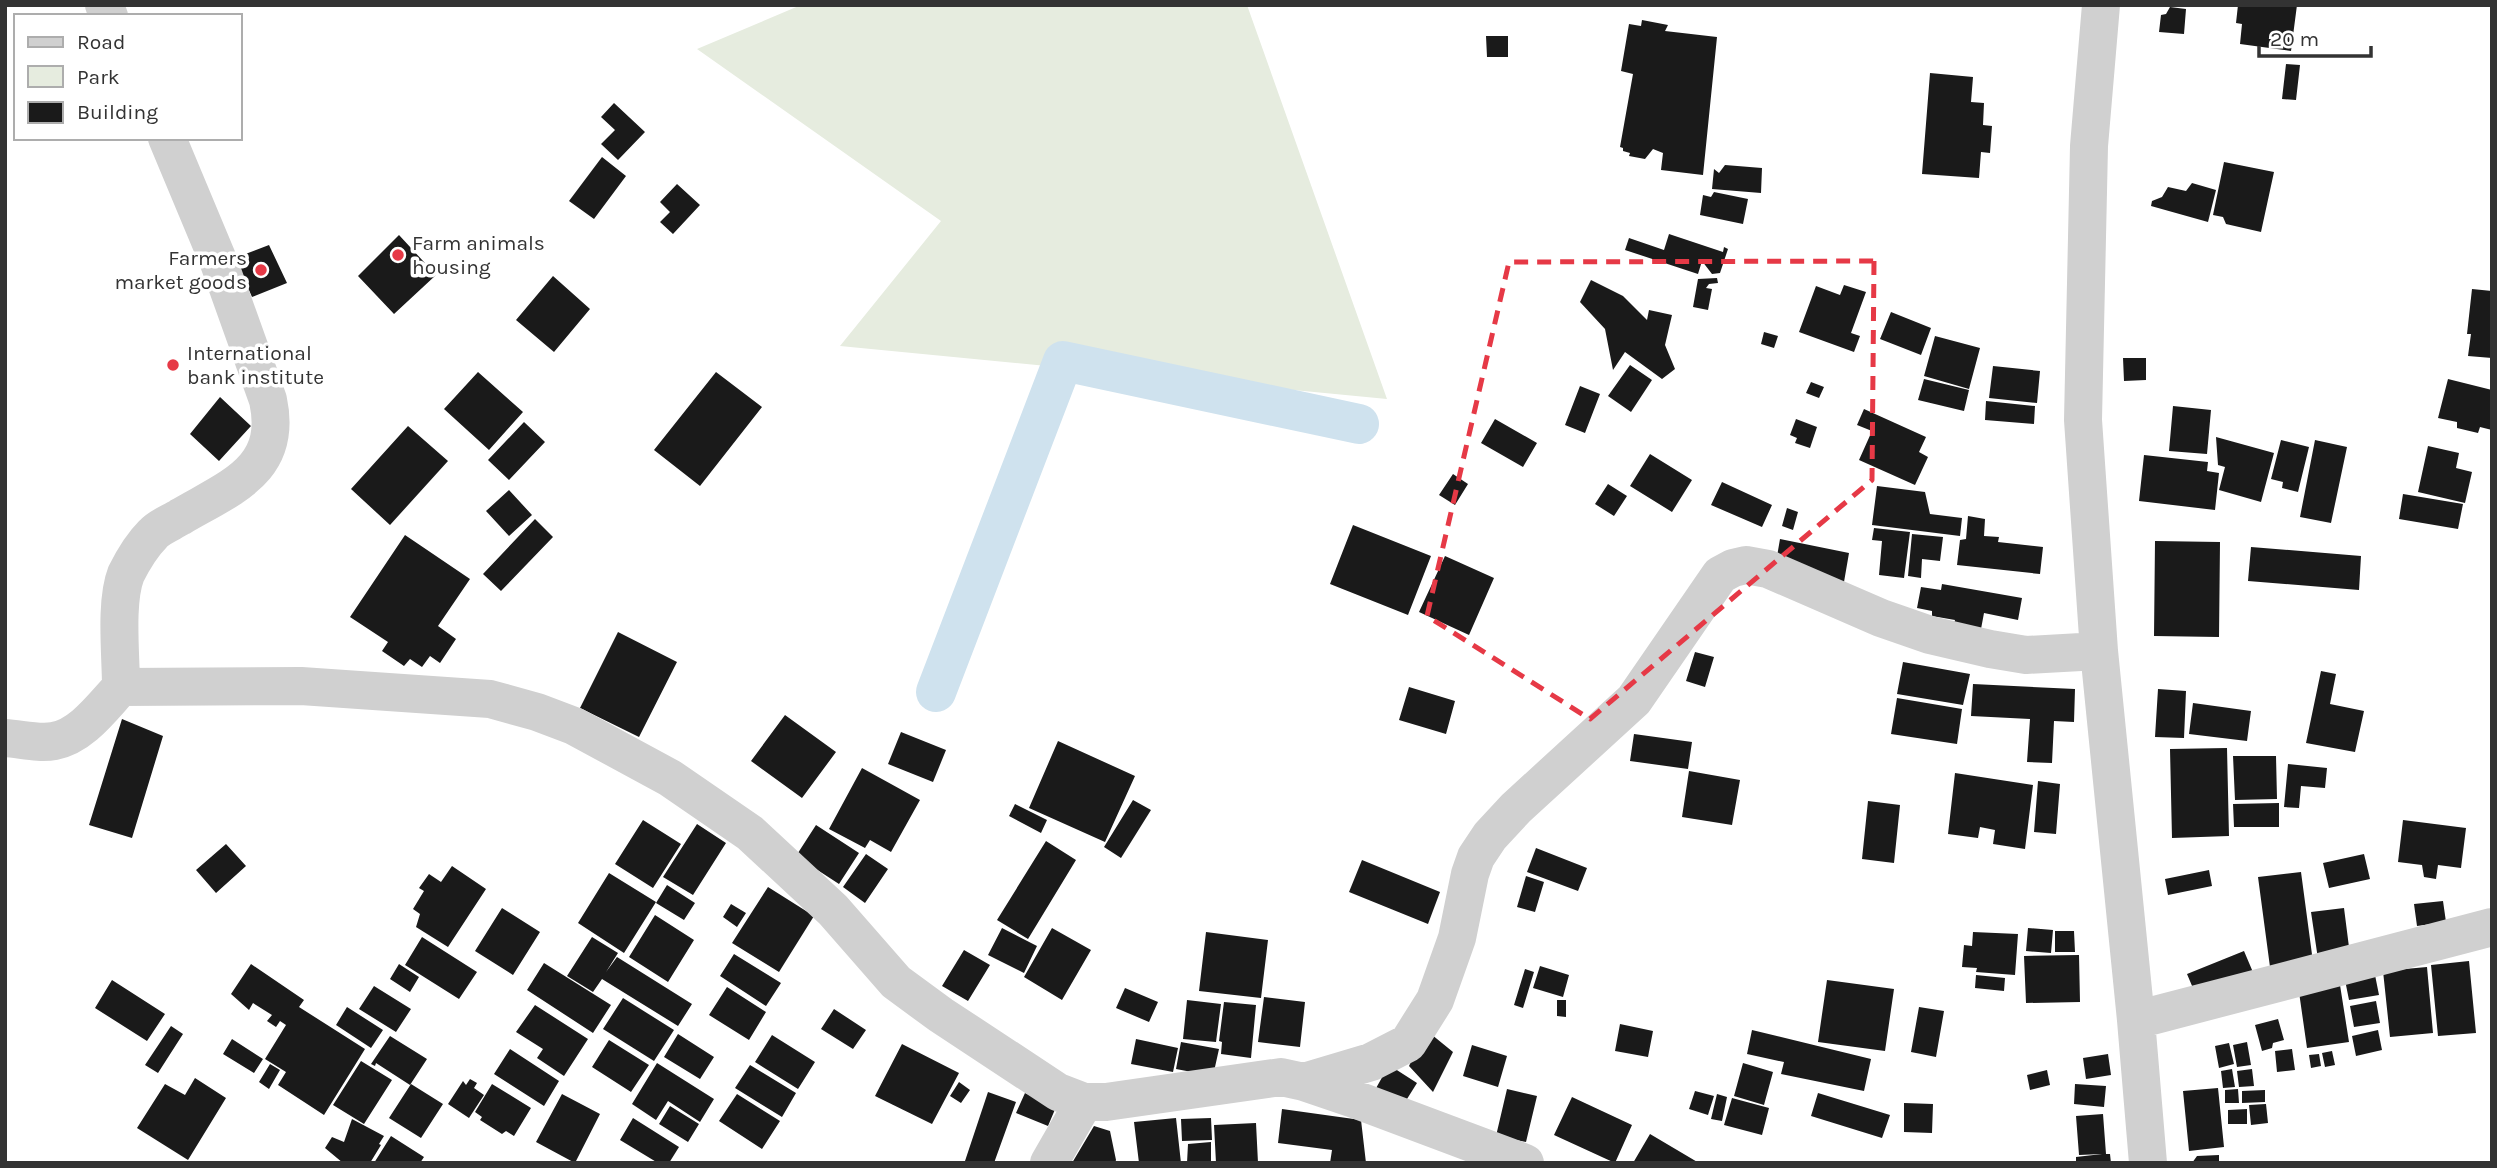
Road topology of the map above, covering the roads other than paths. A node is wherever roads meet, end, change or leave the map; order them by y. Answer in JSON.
{"nodes":[{"id":1,"x":2101,"y":5,"type":"edge"},
{"id":2,"x":168,"y":140,"type":"edge"},
{"id":3,"x":2099,"y":650,"type":"junction"},
{"id":4,"x":121,"y":687,"type":"junction"},
{"id":5,"x":5,"y":738,"type":"edge"},
{"id":6,"x":2492,"y":927,"type":"edge"},
{"id":7,"x":2136,"y":1020,"type":"junction"},
{"id":8,"x":1304,"y":1082,"type":"junction"},
{"id":9,"x":1084,"y":1102,"type":"junction"},
{"id":10,"x":1049,"y":1163,"type":"edge"},
{"id":11,"x":1524,"y":1163,"type":"edge"},
{"id":12,"x":2148,"y":1163,"type":"edge"}],
"edges":[{"from":1,"to":3,"type":"street"},
{"from":2,"to":4,"type":"street"},
{"from":3,"to":7,"type":"street"},
{"from":3,"to":8,"type":"street"},
{"from":4,"to":5,"type":"street"},
{"from":4,"to":9,"type":"street"},
{"from":6,"to":7,"type":"street"},
{"from":7,"to":12,"type":"street"},
{"from":8,"to":9,"type":"street"},
{"from":8,"to":11,"type":"street"},
{"from":9,"to":10,"type":"street"}]}
